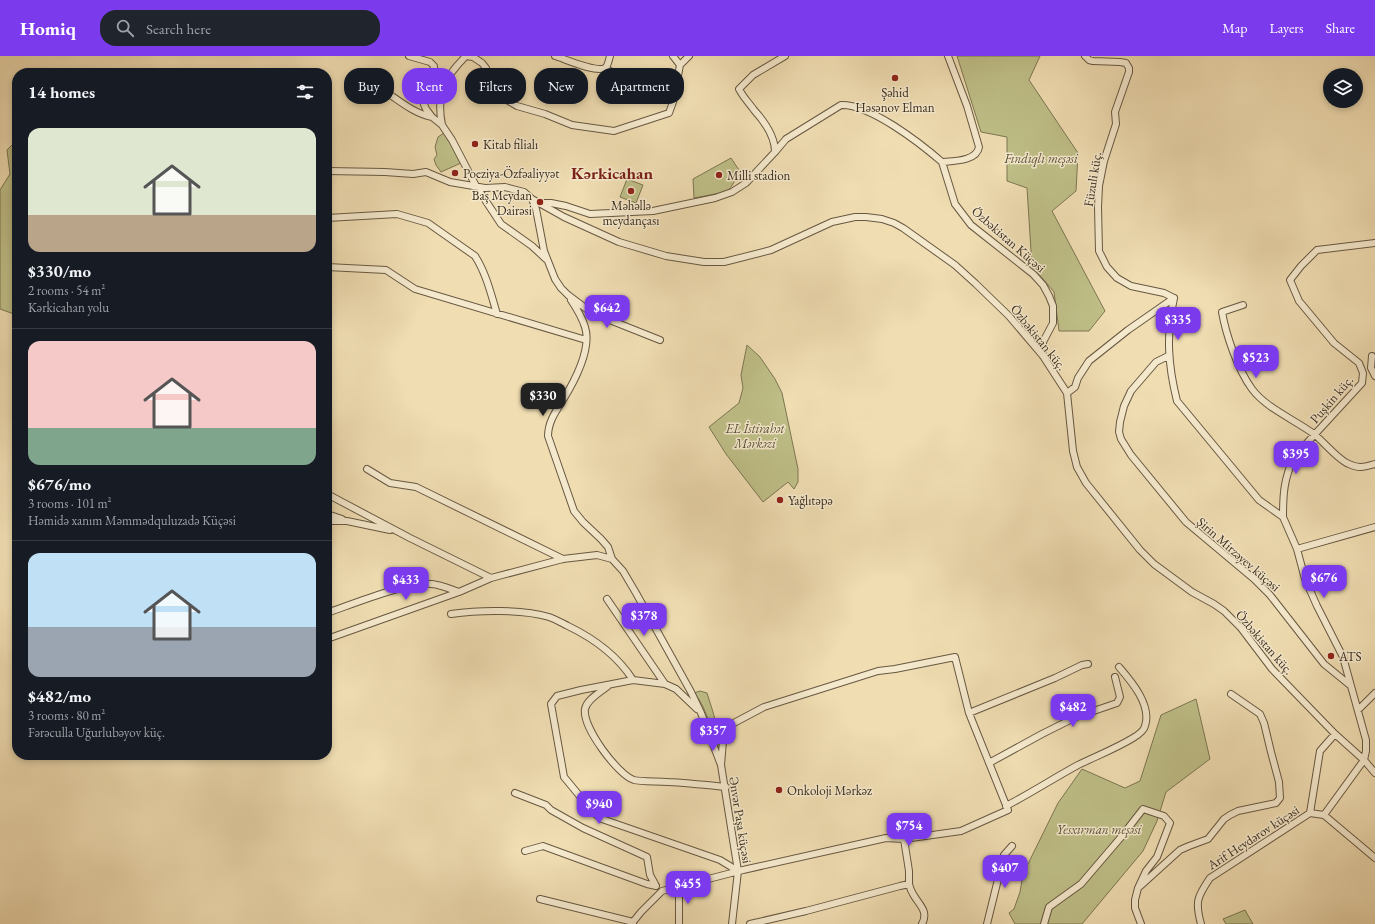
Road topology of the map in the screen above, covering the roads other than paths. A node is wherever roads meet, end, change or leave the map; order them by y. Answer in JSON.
{"nodes":[{"id":1,"x":409,"y":56,"type":"edge"},
{"id":2,"x":555,"y":56,"type":"edge"},
{"id":3,"x":610,"y":56,"type":"edge"},
{"id":4,"x":673,"y":56,"type":"edge"},
{"id":5,"x":689,"y":56,"type":"edge"},
{"id":6,"x":785,"y":56,"type":"edge"},
{"id":7,"x":948,"y":56,"type":"edge"},
{"id":8,"x":1085,"y":56,"type":"edge"},
{"id":9,"x":680,"y":65,"type":"junction"},
{"id":10,"x":600,"y":68,"type":"edge"},
{"id":11,"x":605,"y":68,"type":"edge"},
{"id":12,"x":679,"y":68,"type":"edge"},
{"id":13,"x":394,"y":98,"type":"edge"},
{"id":14,"x":672,"y":104,"type":"edge"},
{"id":15,"x":432,"y":117,"type":"junction"},
{"id":16,"x":442,"y":125,"type":"junction"},
{"id":17,"x":775,"y":152,"type":"junction"},
{"id":18,"x":942,"y":162,"type":"junction"},
{"id":19,"x":332,"y":171,"type":"edge"},
{"id":20,"x":476,"y":186,"type":"junction"},
{"id":21,"x":532,"y":199,"type":"junction"},
{"id":22,"x":539,"y":203,"type":"junction"},
{"id":23,"x":332,"y":218,"type":"edge"},
{"id":24,"x":1375,"y":243,"type":"edge"},
{"id":25,"x":549,"y":262,"type":"junction"},
{"id":26,"x":332,"y":267,"type":"edge"},
{"id":27,"x":568,"y":295,"type":"junction"},
{"id":28,"x":1174,"y":298,"type":"junction"},
{"id":29,"x":1243,"y":304,"type":"dead end"},
{"id":30,"x":497,"y":314,"type":"junction"},
{"id":31,"x":586,"y":340,"type":"junction"},
{"id":32,"x":660,"y":340,"type":"dead end"},
{"id":33,"x":1043,"y":356,"type":"junction"},
{"id":34,"x":1168,"y":356,"type":"junction"},
{"id":35,"x":1372,"y":356,"type":"dead end"},
{"id":36,"x":1375,"y":376,"type":"edge"},
{"id":37,"x":1067,"y":393,"type":"junction"},
{"id":38,"x":1314,"y":434,"type":"junction"},
{"id":39,"x":1375,"y":464,"type":"edge"},
{"id":40,"x":367,"y":469,"type":"dead end"},
{"id":41,"x":332,"y":497,"type":"edge"},
{"id":42,"x":332,"y":516,"type":"edge"},
{"id":43,"x":1283,"y":517,"type":"junction"},
{"id":44,"x":332,"y":521,"type":"edge"},
{"id":45,"x":347,"y":521,"type":"junction"},
{"id":46,"x":1375,"y":527,"type":"edge"},
{"id":47,"x":398,"y":532,"type":"junction"},
{"id":48,"x":1297,"y":549,"type":"junction"},
{"id":49,"x":612,"y":558,"type":"junction"},
{"id":50,"x":563,"y":559,"type":"junction"},
{"id":51,"x":491,"y":578,"type":"junction"},
{"id":52,"x":459,"y":592,"type":"junction"},
{"id":53,"x":608,"y":599,"type":"dead end"},
{"id":54,"x":332,"y":611,"type":"edge"},
{"id":55,"x":451,"y":614,"type":"dead end"},
{"id":56,"x":332,"y":637,"type":"edge"},
{"id":57,"x":1088,"y":664,"type":"dead end"},
{"id":58,"x":1119,"y":667,"type":"dead end"},
{"id":59,"x":1115,"y":677,"type":"dead end"},
{"id":60,"x":634,"y":680,"type":"junction"},
{"id":61,"x":665,"y":684,"type":"junction"},
{"id":62,"x":609,"y":685,"type":"junction"},
{"id":63,"x":1351,"y":686,"type":"junction"},
{"id":64,"x":1375,"y":693,"type":"edge"},
{"id":65,"x":1231,"y":694,"type":"dead end"},
{"id":66,"x":1358,"y":710,"type":"junction"},
{"id":67,"x":701,"y":713,"type":"junction"},
{"id":68,"x":969,"y":713,"type":"junction"},
{"id":69,"x":1335,"y":734,"type":"junction"},
{"id":70,"x":1364,"y":760,"type":"junction"},
{"id":71,"x":989,"y":764,"type":"junction"},
{"id":72,"x":721,"y":765,"type":"junction"},
{"id":73,"x":1375,"y":773,"type":"edge"},
{"id":74,"x":726,"y":787,"type":"junction"},
{"id":75,"x":515,"y":793,"type":"dead end"},
{"id":76,"x":1006,"y":806,"type":"junction"},
{"id":77,"x":1310,"y":813,"type":"junction"},
{"id":78,"x":1324,"y":815,"type":"junction"},
{"id":79,"x":904,"y":839,"type":"junction"},
{"id":80,"x":1012,"y":846,"type":"dead end"},
{"id":81,"x":525,"y":851,"type":"dead end"},
{"id":82,"x":1375,"y":858,"type":"edge"},
{"id":83,"x":738,"y":871,"type":"junction"},
{"id":84,"x":655,"y":884,"type":"junction"},
{"id":85,"x":909,"y":884,"type":"junction"},
{"id":86,"x":679,"y":886,"type":"junction"},
{"id":87,"x":1138,"y":888,"type":"junction"},
{"id":88,"x":662,"y":891,"type":"junction"},
{"id":89,"x":540,"y":899,"type":"dead end"},
{"id":90,"x":633,"y":923,"type":"edge"},
{"id":91,"x":679,"y":924,"type":"edge"},
{"id":92,"x":732,"y":924,"type":"edge"},
{"id":93,"x":750,"y":924,"type":"edge"},
{"id":94,"x":922,"y":924,"type":"edge"},
{"id":95,"x":987,"y":924,"type":"edge"},
{"id":96,"x":1044,"y":924,"type":"edge"},
{"id":97,"x":1141,"y":924,"type":"edge"},
{"id":98,"x":1201,"y":924,"type":"edge"}],
"edges":[{"from":1,"to":15,"type":"street"},
{"from":2,"to":10,"type":"street"},
{"from":3,"to":11,"type":"street"},
{"from":4,"to":9,"type":"street"},
{"from":5,"to":9,"type":"street"},
{"from":6,"to":17,"type":"street"},
{"from":7,"to":18,"type":"street"},
{"from":8,"to":28,"type":"street","name":"Füzuli küç."},
{"from":9,"to":12,"type":"street"},
{"from":13,"to":15,"type":"street"},
{"from":14,"to":16,"type":"street"},
{"from":15,"to":16,"type":"street"},
{"from":16,"to":20,"type":"street"},
{"from":17,"to":18,"type":"street"},
{"from":17,"to":22,"type":"street"},
{"from":18,"to":33,"type":"street","name":"Özbəkistan Küçəsi"},
{"from":19,"to":20,"type":"street","name":"Özbəkistan küç."},
{"from":20,"to":21,"type":"street","name":"Özbəkistan küç."},
{"from":20,"to":25,"type":"street"},
{"from":21,"to":22,"type":"street","name":"Özbəkistan küç."},
{"from":21,"to":25,"type":"street"},
{"from":22,"to":33,"type":"street","name":"Özbəkistan küç."},
{"from":23,"to":30,"type":"street"},
{"from":24,"to":38,"type":"street","name":"Puşkin küç."},
{"from":25,"to":27,"type":"street"},
{"from":26,"to":30,"type":"street"},
{"from":27,"to":31,"type":"street"},
{"from":27,"to":32,"type":"street"},
{"from":28,"to":34,"type":"street"},
{"from":28,"to":37,"type":"street"},
{"from":29,"to":38,"type":"street"},
{"from":30,"to":31,"type":"street"},
{"from":31,"to":49,"type":"street","name":"Ənvər Paşa küçəsi"},
{"from":33,"to":37,"type":"street","name":"Özbəkistan küç."},
{"from":34,"to":43,"type":"street"},
{"from":34,"to":63,"type":"street","name":"Şirin Mirzəyev küçəsi"},
{"from":35,"to":36,"type":"street"},
{"from":37,"to":69,"type":"street","name":"Özbəkistan küç."},
{"from":38,"to":39,"type":"street"},
{"from":38,"to":43,"type":"street","name":"Puşkin küç."},
{"from":40,"to":50,"type":"street"},
{"from":41,"to":47,"type":"street"},
{"from":42,"to":45,"type":"street"},
{"from":43,"to":48,"type":"street"},
{"from":44,"to":45,"type":"street"},
{"from":45,"to":47,"type":"street"},
{"from":46,"to":48,"type":"street"},
{"from":47,"to":51,"type":"street"},
{"from":48,"to":63,"type":"street"},
{"from":49,"to":50,"type":"street"},
{"from":49,"to":67,"type":"street","name":"Ənvər Paşa küçəsi"},
{"from":50,"to":51,"type":"street"},
{"from":51,"to":52,"type":"street"},
{"from":52,"to":54,"type":"street"},
{"from":52,"to":56,"type":"street"},
{"from":53,"to":61,"type":"street"},
{"from":55,"to":60,"type":"street"},
{"from":57,"to":68,"type":"street"},
{"from":58,"to":76,"type":"street"},
{"from":59,"to":71,"type":"street"},
{"from":60,"to":61,"type":"street"},
{"from":60,"to":62,"type":"street"},
{"from":61,"to":67,"type":"street"},
{"from":62,"to":74,"type":"street"},
{"from":62,"to":83,"type":"street"},
{"from":63,"to":66,"type":"street"},
{"from":64,"to":66,"type":"street"},
{"from":65,"to":87,"type":"street"},
{"from":66,"to":70,"type":"street"},
{"from":67,"to":72,"type":"street","name":"Ənvər Paşa küçəsi"},
{"from":68,"to":71,"type":"street"},
{"from":68,"to":72,"type":"street"},
{"from":69,"to":70,"type":"street","name":"Özbəkistan küç."},
{"from":69,"to":77,"type":"street"},
{"from":70,"to":73,"type":"street","name":"Özbəkistan küç."},
{"from":70,"to":78,"type":"street"},
{"from":71,"to":76,"type":"street"},
{"from":72,"to":74,"type":"street","name":"Ənvər Paşa küçəsi"},
{"from":74,"to":83,"type":"street","name":"Ənvər Paşa küçəsi"},
{"from":75,"to":84,"type":"street"},
{"from":76,"to":79,"type":"street"},
{"from":77,"to":78,"type":"street"},
{"from":77,"to":98,"type":"street","name":"Arif Heydərov küçəsi"},
{"from":78,"to":82,"type":"street"},
{"from":79,"to":83,"type":"street"},
{"from":79,"to":85,"type":"street"},
{"from":80,"to":95,"type":"street"},
{"from":81,"to":84,"type":"street"},
{"from":83,"to":86,"type":"street"},
{"from":83,"to":92,"type":"street","name":"Ənvər Paşa küçəsi"},
{"from":84,"to":88,"type":"street"},
{"from":85,"to":93,"type":"street"},
{"from":85,"to":94,"type":"street"},
{"from":86,"to":88,"type":"street"},
{"from":86,"to":91,"type":"street"},
{"from":87,"to":96,"type":"street"},
{"from":87,"to":97,"type":"street"},
{"from":88,"to":90,"type":"street"},
{"from":89,"to":90,"type":"street"}]}
